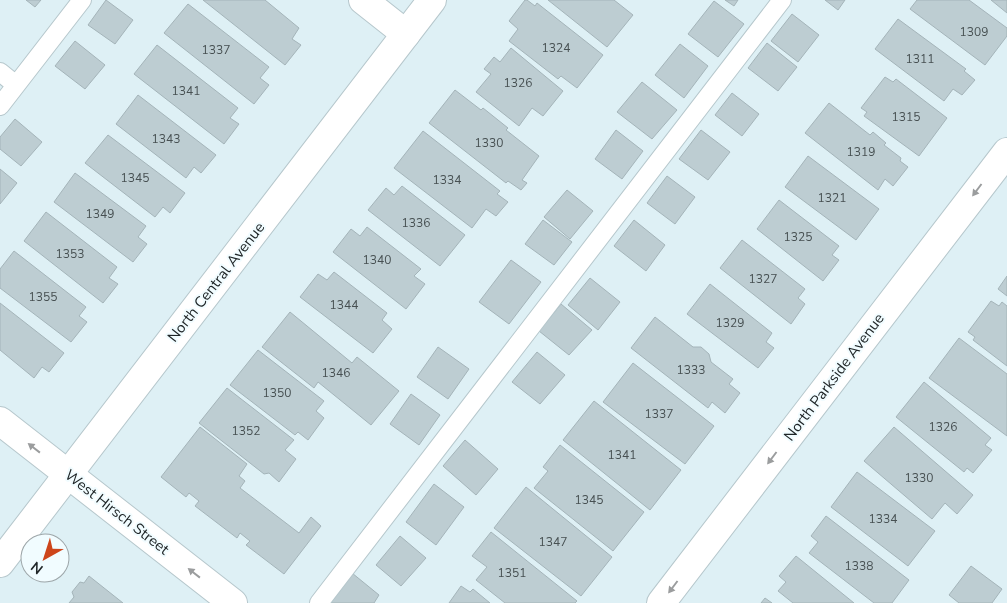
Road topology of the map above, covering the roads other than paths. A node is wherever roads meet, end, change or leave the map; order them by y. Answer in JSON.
{"nodes":[{"id":1,"x":82,"y":0,"type":"edge"},
{"id":2,"x":363,"y":0,"type":"edge"},
{"id":3,"x":432,"y":0,"type":"edge"},
{"id":4,"x":782,"y":0,"type":"edge"},
{"id":5,"x":406,"y":34,"type":"junction"},
{"id":6,"x":0,"y":72,"type":"edge"},
{"id":7,"x":16,"y":85,"type":"junction"},
{"id":8,"x":0,"y":106,"type":"edge"},
{"id":9,"x":1007,"y":152,"type":"edge"},
{"id":10,"x":0,"y":421,"type":"edge"},
{"id":11,"x":68,"y":474,"type":"junction"},
{"id":12,"x":0,"y":563,"type":"edge"},
{"id":13,"x":233,"y":603,"type":"edge"},
{"id":14,"x":319,"y":603,"type":"edge"},
{"id":15,"x":661,"y":603,"type":"edge"}],
"edges":[{"from":1,"to":7,"type":"lane"},
{"from":2,"to":5,"type":"street"},
{"from":3,"to":5,"type":"street","name":"North Central Avenue"},
{"from":4,"to":14,"type":"lane"},
{"from":5,"to":11,"type":"street","name":"North Central Avenue"},
{"from":6,"to":7,"type":"lane"},
{"from":7,"to":8,"type":"lane"},
{"from":9,"to":15,"type":"street","name":"North Parkside Avenue","one_way":true},
{"from":11,"to":10,"type":"street","name":"West Hirsch Street","one_way":true},
{"from":11,"to":12,"type":"street","name":"North Central Avenue"},
{"from":13,"to":11,"type":"street","name":"West Hirsch Street","one_way":true}]}
